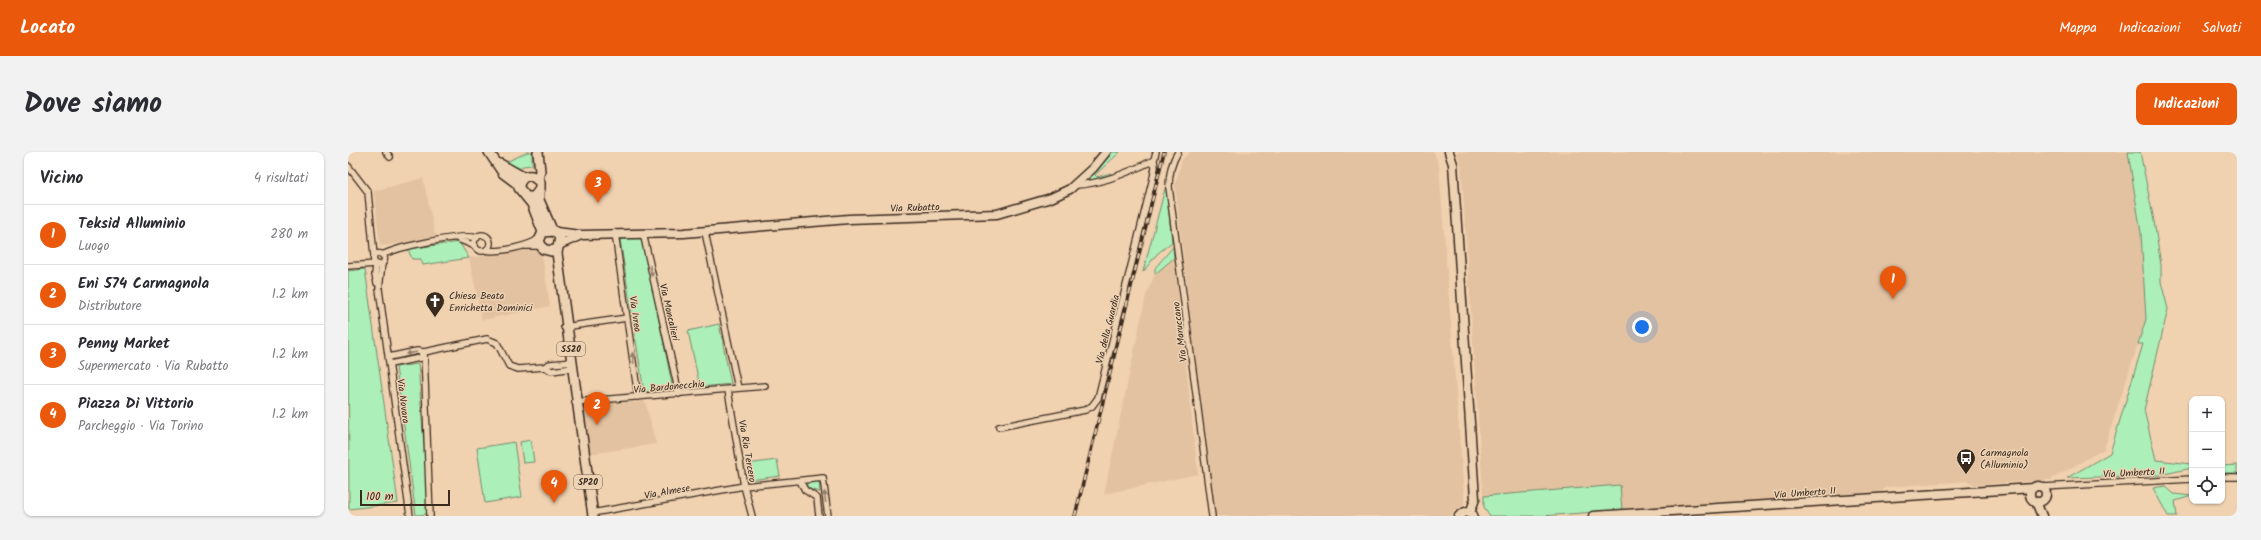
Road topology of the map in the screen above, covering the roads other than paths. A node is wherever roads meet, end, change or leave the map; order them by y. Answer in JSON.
{"nodes":[{"id":1,"x":386,"y":152,"type":"edge"},
{"id":2,"x":489,"y":152,"type":"edge"},
{"id":3,"x":536,"y":152,"type":"edge"},
{"id":4,"x":1106,"y":152,"type":"edge"},
{"id":5,"x":1156,"y":152,"type":"edge"},
{"id":6,"x":1178,"y":152,"type":"edge"},
{"id":7,"x":1448,"y":152,"type":"edge"},
{"id":8,"x":390,"y":157,"type":"dead end"},
{"id":9,"x":1154,"y":160,"type":"junction"},
{"id":10,"x":348,"y":166,"type":"edge"},
{"id":11,"x":524,"y":179,"type":"junction"},
{"id":12,"x":538,"y":179,"type":"junction"},
{"id":13,"x":1076,"y":185,"type":"junction"},
{"id":14,"x":539,"y":192,"type":"junction"},
{"id":15,"x":527,"y":197,"type":"junction"},
{"id":16,"x":705,"y":232,"type":"junction"},
{"id":17,"x":615,"y":233,"type":"junction"},
{"id":18,"x":643,"y":233,"type":"junction"},
{"id":19,"x":581,"y":235,"type":"junction"},
{"id":20,"x":477,"y":238,"type":"junction"},
{"id":21,"x":547,"y":238,"type":"junction"},
{"id":22,"x":454,"y":239,"type":"junction"},
{"id":23,"x":490,"y":244,"type":"junction"},
{"id":24,"x":475,"y":246,"type":"junction"},
{"id":25,"x":523,"y":246,"type":"junction"},
{"id":26,"x":559,"y":246,"type":"junction"},
{"id":27,"x":504,"y":249,"type":"junction"},
{"id":28,"x":486,"y":250,"type":"junction"},
{"id":29,"x":379,"y":259,"type":"junction"},
{"id":30,"x":348,"y":266,"type":"edge"},
{"id":31,"x":627,"y":318,"type":"junction"},
{"id":32,"x":566,"y":327,"type":"junction"},
{"id":33,"x":424,"y":352,"type":"junction"},
{"id":34,"x":389,"y":357,"type":"junction"},
{"id":35,"x":390,"y":364,"type":"junction"},
{"id":36,"x":571,"y":365,"type":"junction"},
{"id":37,"x":765,"y":386,"type":"dead end"},
{"id":38,"x":738,"y":388,"type":"junction"},
{"id":39,"x":728,"y":390,"type":"junction"},
{"id":40,"x":679,"y":394,"type":"junction"},
{"id":41,"x":638,"y":397,"type":"junction"},
{"id":42,"x":576,"y":402,"type":"junction"},
{"id":43,"x":999,"y":427,"type":"dead end"},
{"id":44,"x":583,"y":449,"type":"joint"},
{"id":45,"x":2225,"y":477,"type":"edge"},
{"id":46,"x":2237,"y":477,"type":"edge"},
{"id":47,"x":2189,"y":479,"type":"edge"},
{"id":48,"x":800,"y":481,"type":"junction"},
{"id":49,"x":744,"y":486,"type":"junction"},
{"id":50,"x":2044,"y":489,"type":"junction"},
{"id":51,"x":2031,"y":491,"type":"junction"},
{"id":52,"x":2040,"y":507,"type":"edge"},
{"id":53,"x":1210,"y":514,"type":"edge"},
{"id":54,"x":592,"y":515,"type":"edge"},
{"id":55,"x":1472,"y":515,"type":"edge"},
{"id":56,"x":410,"y":516,"type":"edge"},
{"id":57,"x":430,"y":516,"type":"edge"},
{"id":58,"x":752,"y":516,"type":"edge"},
{"id":59,"x":819,"y":516,"type":"edge"},
{"id":60,"x":828,"y":516,"type":"edge"},
{"id":61,"x":1459,"y":516,"type":"edge"},
{"id":62,"x":1593,"y":516,"type":"edge"}],
"edges":[{"from":1,"to":8,"type":"street"},
{"from":2,"to":11,"type":"main road"},
{"from":3,"to":11,"type":"main road"},
{"from":3,"to":12,"type":"main road"},
{"from":4,"to":13,"type":"street","name":"Via Rubatto"},
{"from":5,"to":9,"type":"street","name":"Via della Guardia"},
{"from":6,"to":53,"type":"street","name":"Via Maruccano"},
{"from":7,"to":55,"type":"street"},
{"from":9,"to":13,"type":"street"},
{"from":9,"to":43,"type":"street","name":"Via della Guardia"},
{"from":10,"to":29,"type":"street"},
{"from":11,"to":12,"type":"main road"},
{"from":11,"to":15,"type":"main road"},
{"from":12,"to":14,"type":"main road"},
{"from":13,"to":16,"type":"street","name":"Via Rubatto"},
{"from":14,"to":15,"type":"main road"},
{"from":14,"to":21,"type":"main road","number":"SS20"},
{"from":15,"to":21,"type":"main road","number":"SS20"},
{"from":16,"to":18,"type":"street","name":"Via Rubatto"},
{"from":16,"to":38,"type":"street"},
{"from":17,"to":18,"type":"street","name":"Via Rubatto"},
{"from":17,"to":19,"type":"street","name":"Via Rubatto"},
{"from":17,"to":31,"type":"street","name":"Via Ivrea"},
{"from":18,"to":40,"type":"street","name":"Via Moncalieri","one_way":true},
{"from":19,"to":21,"type":"street"},
{"from":19,"to":26,"type":"street"},
{"from":20,"to":22,"type":"street"},
{"from":20,"to":23,"type":"street"},
{"from":20,"to":24,"type":"street"},
{"from":21,"to":25,"type":"street"},
{"from":21,"to":25,"type":"street"},
{"from":21,"to":26,"type":"main road"},
{"from":21,"to":26,"type":"main road","number":"SS20"},
{"from":21,"to":32,"type":"main road","number":"SS20"},
{"from":22,"to":24,"type":"street"},
{"from":22,"to":29,"type":"street"},
{"from":23,"to":27,"type":"street"},
{"from":23,"to":28,"type":"street"},
{"from":24,"to":28,"type":"street"},
{"from":25,"to":27,"type":"street"},
{"from":26,"to":32,"type":"main road","number":"SS20"},
{"from":27,"to":28,"type":"street"},
{"from":29,"to":30,"type":"street"},
{"from":29,"to":34,"type":"street","name":"Via Novara"},
{"from":31,"to":32,"type":"street"},
{"from":41,"to":31,"type":"street","name":"Via Ivrea","one_way":true},
{"from":32,"to":36,"type":"main road","number":"SS20"},
{"from":33,"to":34,"type":"street","one_way":true},
{"from":33,"to":35,"type":"street"},
{"from":33,"to":36,"type":"street"},
{"from":33,"to":57,"type":"street"},
{"from":34,"to":35,"type":"street","name":"Via Novara"},
{"from":35,"to":56,"type":"street","name":"Via Novara"},
{"from":36,"to":42,"type":"main road","number":"SS20"},
{"from":37,"to":38,"type":"street","name":"Via Bardonecchia"},
{"from":38,"to":39,"type":"street","name":"Via Bardonecchia"},
{"from":39,"to":40,"type":"street","name":"Via Bardonecchia"},
{"from":39,"to":49,"type":"street","name":"Via Rio Tercero"},
{"from":40,"to":41,"type":"street","name":"Via Bardonecchia"},
{"from":41,"to":42,"type":"street","name":"Via Bardonecchia"},
{"from":42,"to":44,"type":"main road","number":"SS20"},
{"from":44,"to":54,"type":"main road","number":"SP20"},
{"from":45,"to":46,"type":"street"},
{"from":47,"to":50,"type":"street","name":"Via Umberto II"},
{"from":48,"to":49,"type":"street","name":"Via Almese"},
{"from":48,"to":59,"type":"street"},
{"from":60,"to":48,"type":"street","name":"Via Almese","one_way":true},
{"from":49,"to":54,"type":"street","name":"Via Almese"},
{"from":49,"to":58,"type":"street","name":"Via Rio Tercero"},
{"from":50,"to":51,"type":"street"},
{"from":50,"to":52,"type":"street"},
{"from":51,"to":52,"type":"street"},
{"from":51,"to":62,"type":"street","name":"Via Umberto II"},
{"from":55,"to":61,"type":"street"}]}
